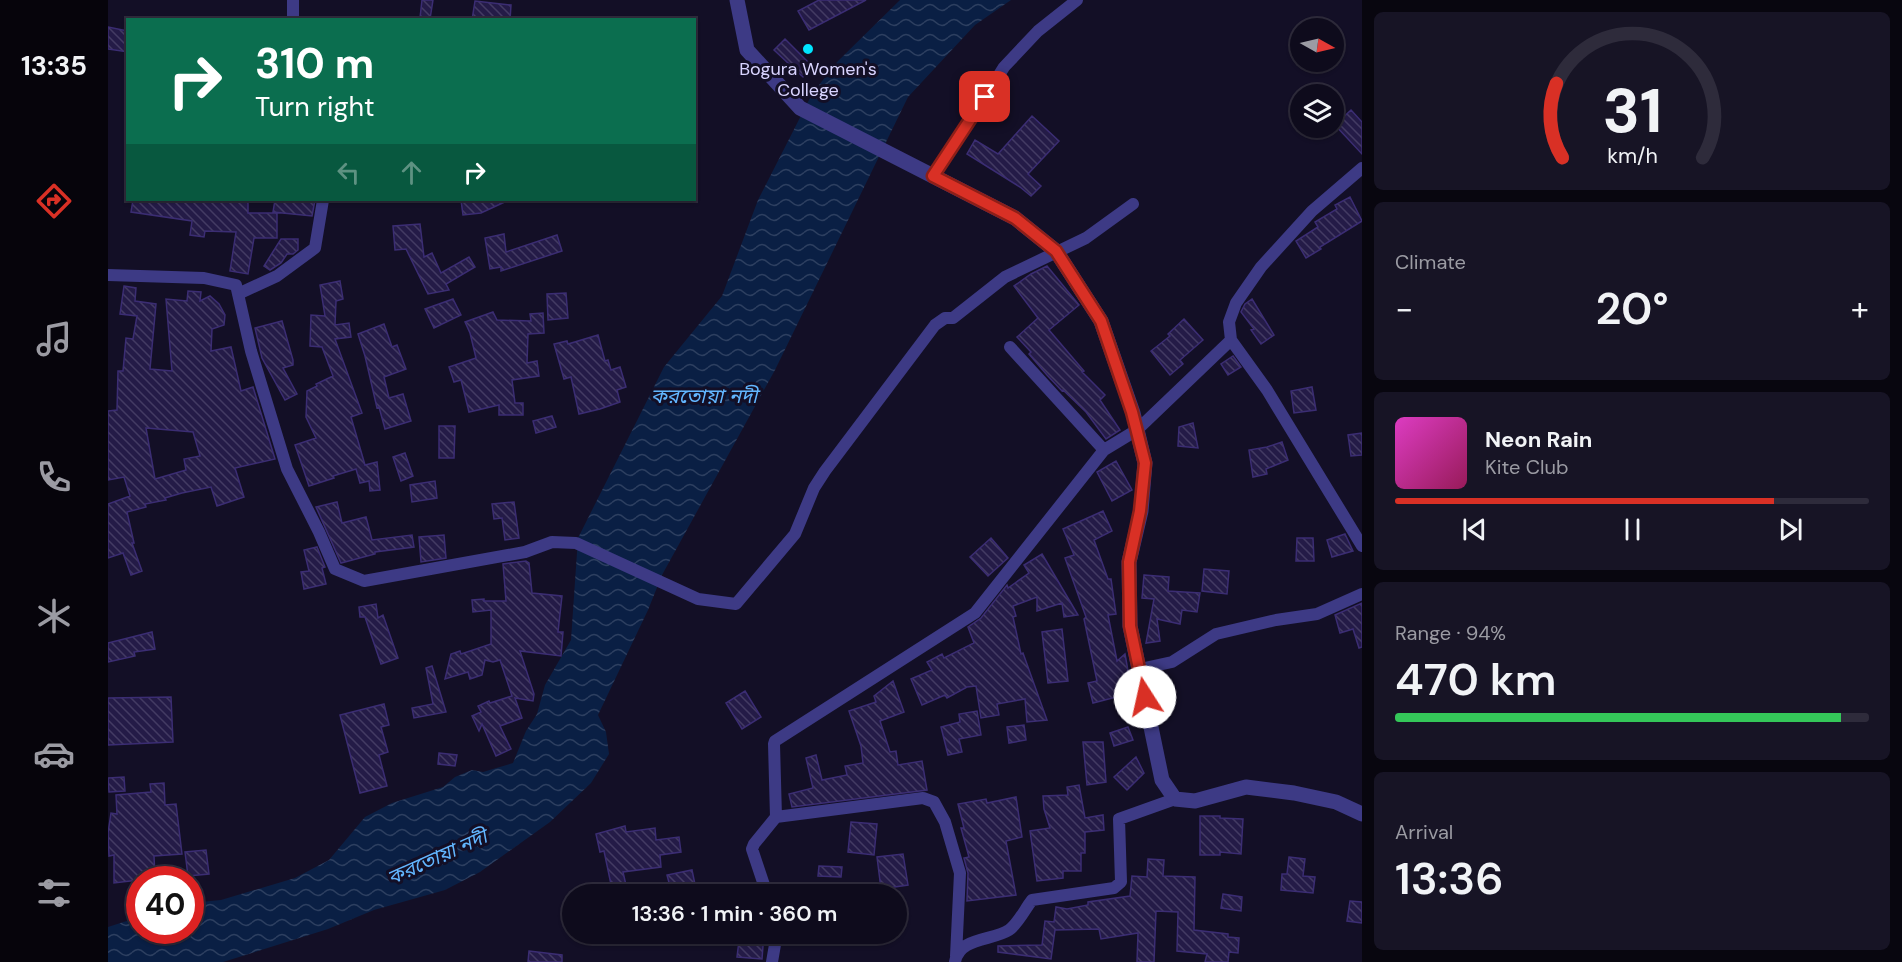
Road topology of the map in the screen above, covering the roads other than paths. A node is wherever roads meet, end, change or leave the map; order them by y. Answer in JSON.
{"nodes":[{"id":1,"x":293,"y":0,"type":"edge"},
{"id":2,"x":737,"y":0,"type":"edge"},
{"id":3,"x":1077,"y":0,"type":"edge"},
{"id":4,"x":293,"y":18,"type":"edge"},
{"id":5,"x":1362,"y":168,"type":"edge"},
{"id":6,"x":933,"y":176,"type":"junction"},
{"id":7,"x":323,"y":201,"type":"edge"},
{"id":8,"x":1133,"y":204,"type":"dead end"},
{"id":9,"x":1056,"y":251,"type":"junction"},
{"id":10,"x":108,"y":275,"type":"edge"},
{"id":11,"x":238,"y":294,"type":"junction"},
{"id":12,"x":1231,"y":340,"type":"junction"},
{"id":13,"x":1010,"y":347,"type":"dead end"},
{"id":14,"x":1137,"y":430,"type":"junction"},
{"id":15,"x":1104,"y":450,"type":"junction"},
{"id":16,"x":1362,"y":546,"type":"edge"},
{"id":17,"x":1362,"y":594,"type":"edge"},
{"id":18,"x":1140,"y":669,"type":"junction"},
{"id":19,"x":1175,"y":799,"type":"junction"},
{"id":20,"x":1362,"y":814,"type":"edge"},
{"id":21,"x":776,"y":817,"type":"junction"},
{"id":22,"x":763,"y":884,"type":"edge"},
{"id":23,"x":775,"y":944,"type":"edge"},
{"id":24,"x":955,"y":959,"type":"edge"},
{"id":25,"x":772,"y":962,"type":"edge"}],
"edges":[{"from":1,"to":4,"type":"street"},
{"from":2,"to":6,"type":"street"},
{"from":3,"to":6,"type":"street"},
{"from":5,"to":12,"type":"street"},
{"from":6,"to":9,"type":"street"},
{"from":7,"to":11,"type":"street"},
{"from":8,"to":9,"type":"street"},
{"from":9,"to":11,"type":"street"},
{"from":9,"to":14,"type":"street"},
{"from":10,"to":11,"type":"street"},
{"from":12,"to":14,"type":"street"},
{"from":12,"to":16,"type":"street"},
{"from":13,"to":15,"type":"street"},
{"from":14,"to":15,"type":"street"},
{"from":14,"to":18,"type":"street"},
{"from":15,"to":21,"type":"street"},
{"from":17,"to":18,"type":"street"},
{"from":18,"to":19,"type":"street"},
{"from":19,"to":20,"type":"street"},
{"from":19,"to":24,"type":"street"},
{"from":21,"to":22,"type":"street"},
{"from":21,"to":24,"type":"street"},
{"from":23,"to":25,"type":"street"}]}
